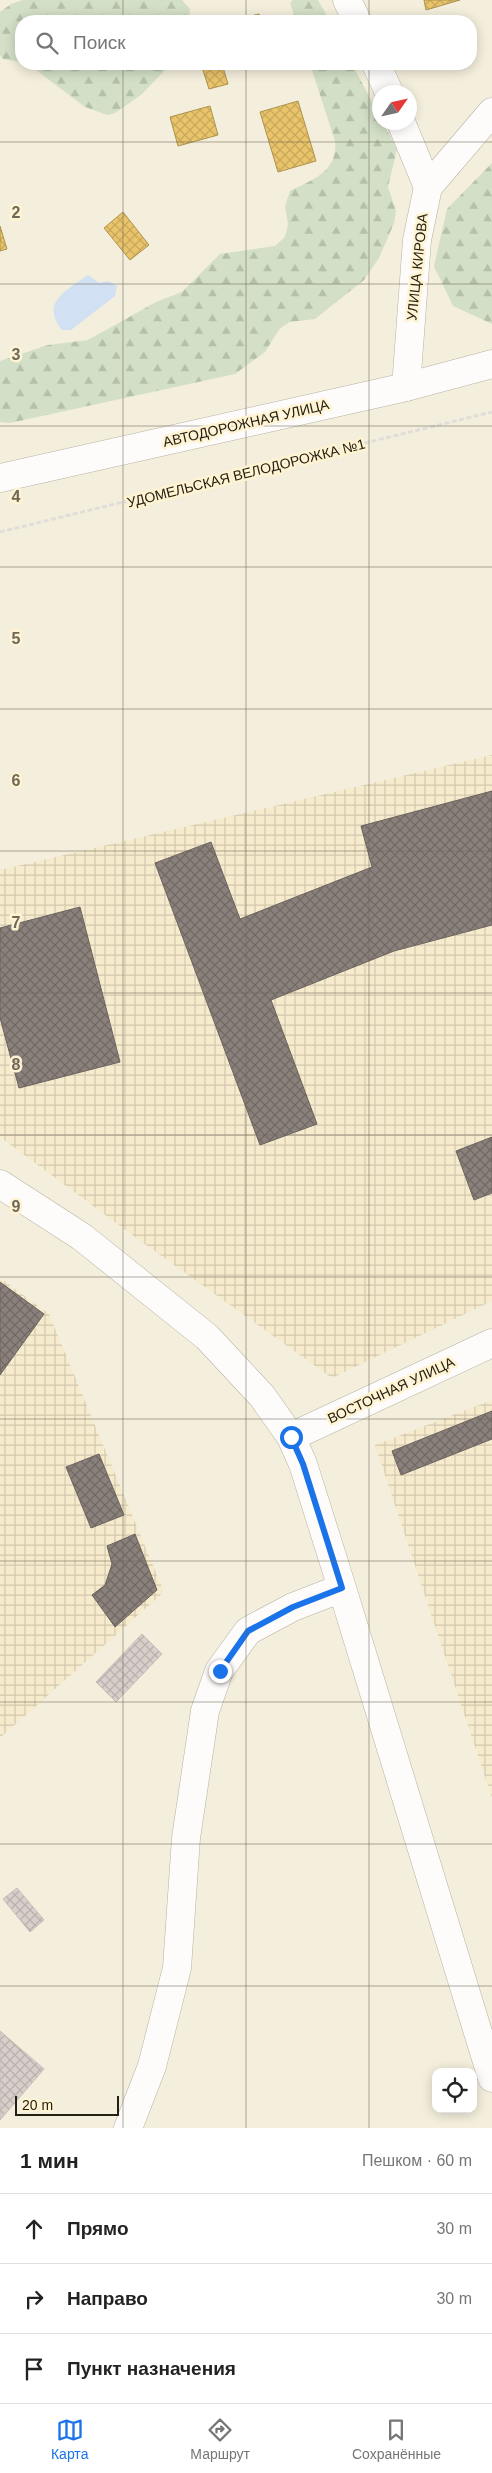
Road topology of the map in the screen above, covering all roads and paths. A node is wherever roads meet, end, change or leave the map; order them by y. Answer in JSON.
{"nodes":[{"id":1,"x":347,"y":0,"type":"edge"},
{"id":2,"x":354,"y":15,"type":"edge"},
{"id":3,"x":379,"y":70,"type":"edge"},
{"id":4,"x":385,"y":85,"type":"edge"},
{"id":5,"x":492,"y":112,"type":"edge"},
{"id":6,"x":404,"y":130,"type":"edge"},
{"id":7,"x":428,"y":187,"type":"junction"},
{"id":8,"x":492,"y":364,"type":"edge"},
{"id":9,"x":406,"y":387,"type":"junction"},
{"id":10,"x":492,"y":412,"type":"edge"},
{"id":11,"x":0,"y":478,"type":"edge"},
{"id":12,"x":0,"y":532,"type":"edge"},
{"id":13,"x":0,"y":1184,"type":"edge"},
{"id":14,"x":492,"y":1343,"type":"edge"},
{"id":15,"x":291,"y":1437,"type":"junction"},
{"id":16,"x":342,"y":1588,"type":"junction"},
{"id":17,"x":492,"y":2078,"type":"edge"},
{"id":18,"x":128,"y":2128,"type":"edge"}],
"edges":[{"from":1,"to":2,"type":"street"},
{"from":3,"to":4,"type":"street"},
{"from":5,"to":7,"type":"street"},
{"from":6,"to":7,"type":"street"},
{"from":7,"to":9,"type":"street","name":"УЛИЦА КИРОВА"},
{"from":8,"to":9,"type":"street","name":"АВТОДОРОЖНАЯ УЛИЦА"},
{"from":9,"to":11,"type":"street","name":"АВТОДОРОЖНАЯ УЛИЦА"},
{"from":10,"to":12,"type":"path","name":"УДОМЕЛЬСКАЯ ВЕЛОДОРОЖКА №1"},
{"from":13,"to":15,"type":"street"},
{"from":14,"to":15,"type":"street","name":"ВОСТОЧНАЯ УЛИЦА"},
{"from":15,"to":16,"type":"street"},
{"from":16,"to":17,"type":"street"},
{"from":16,"to":18,"type":"street"}]}
